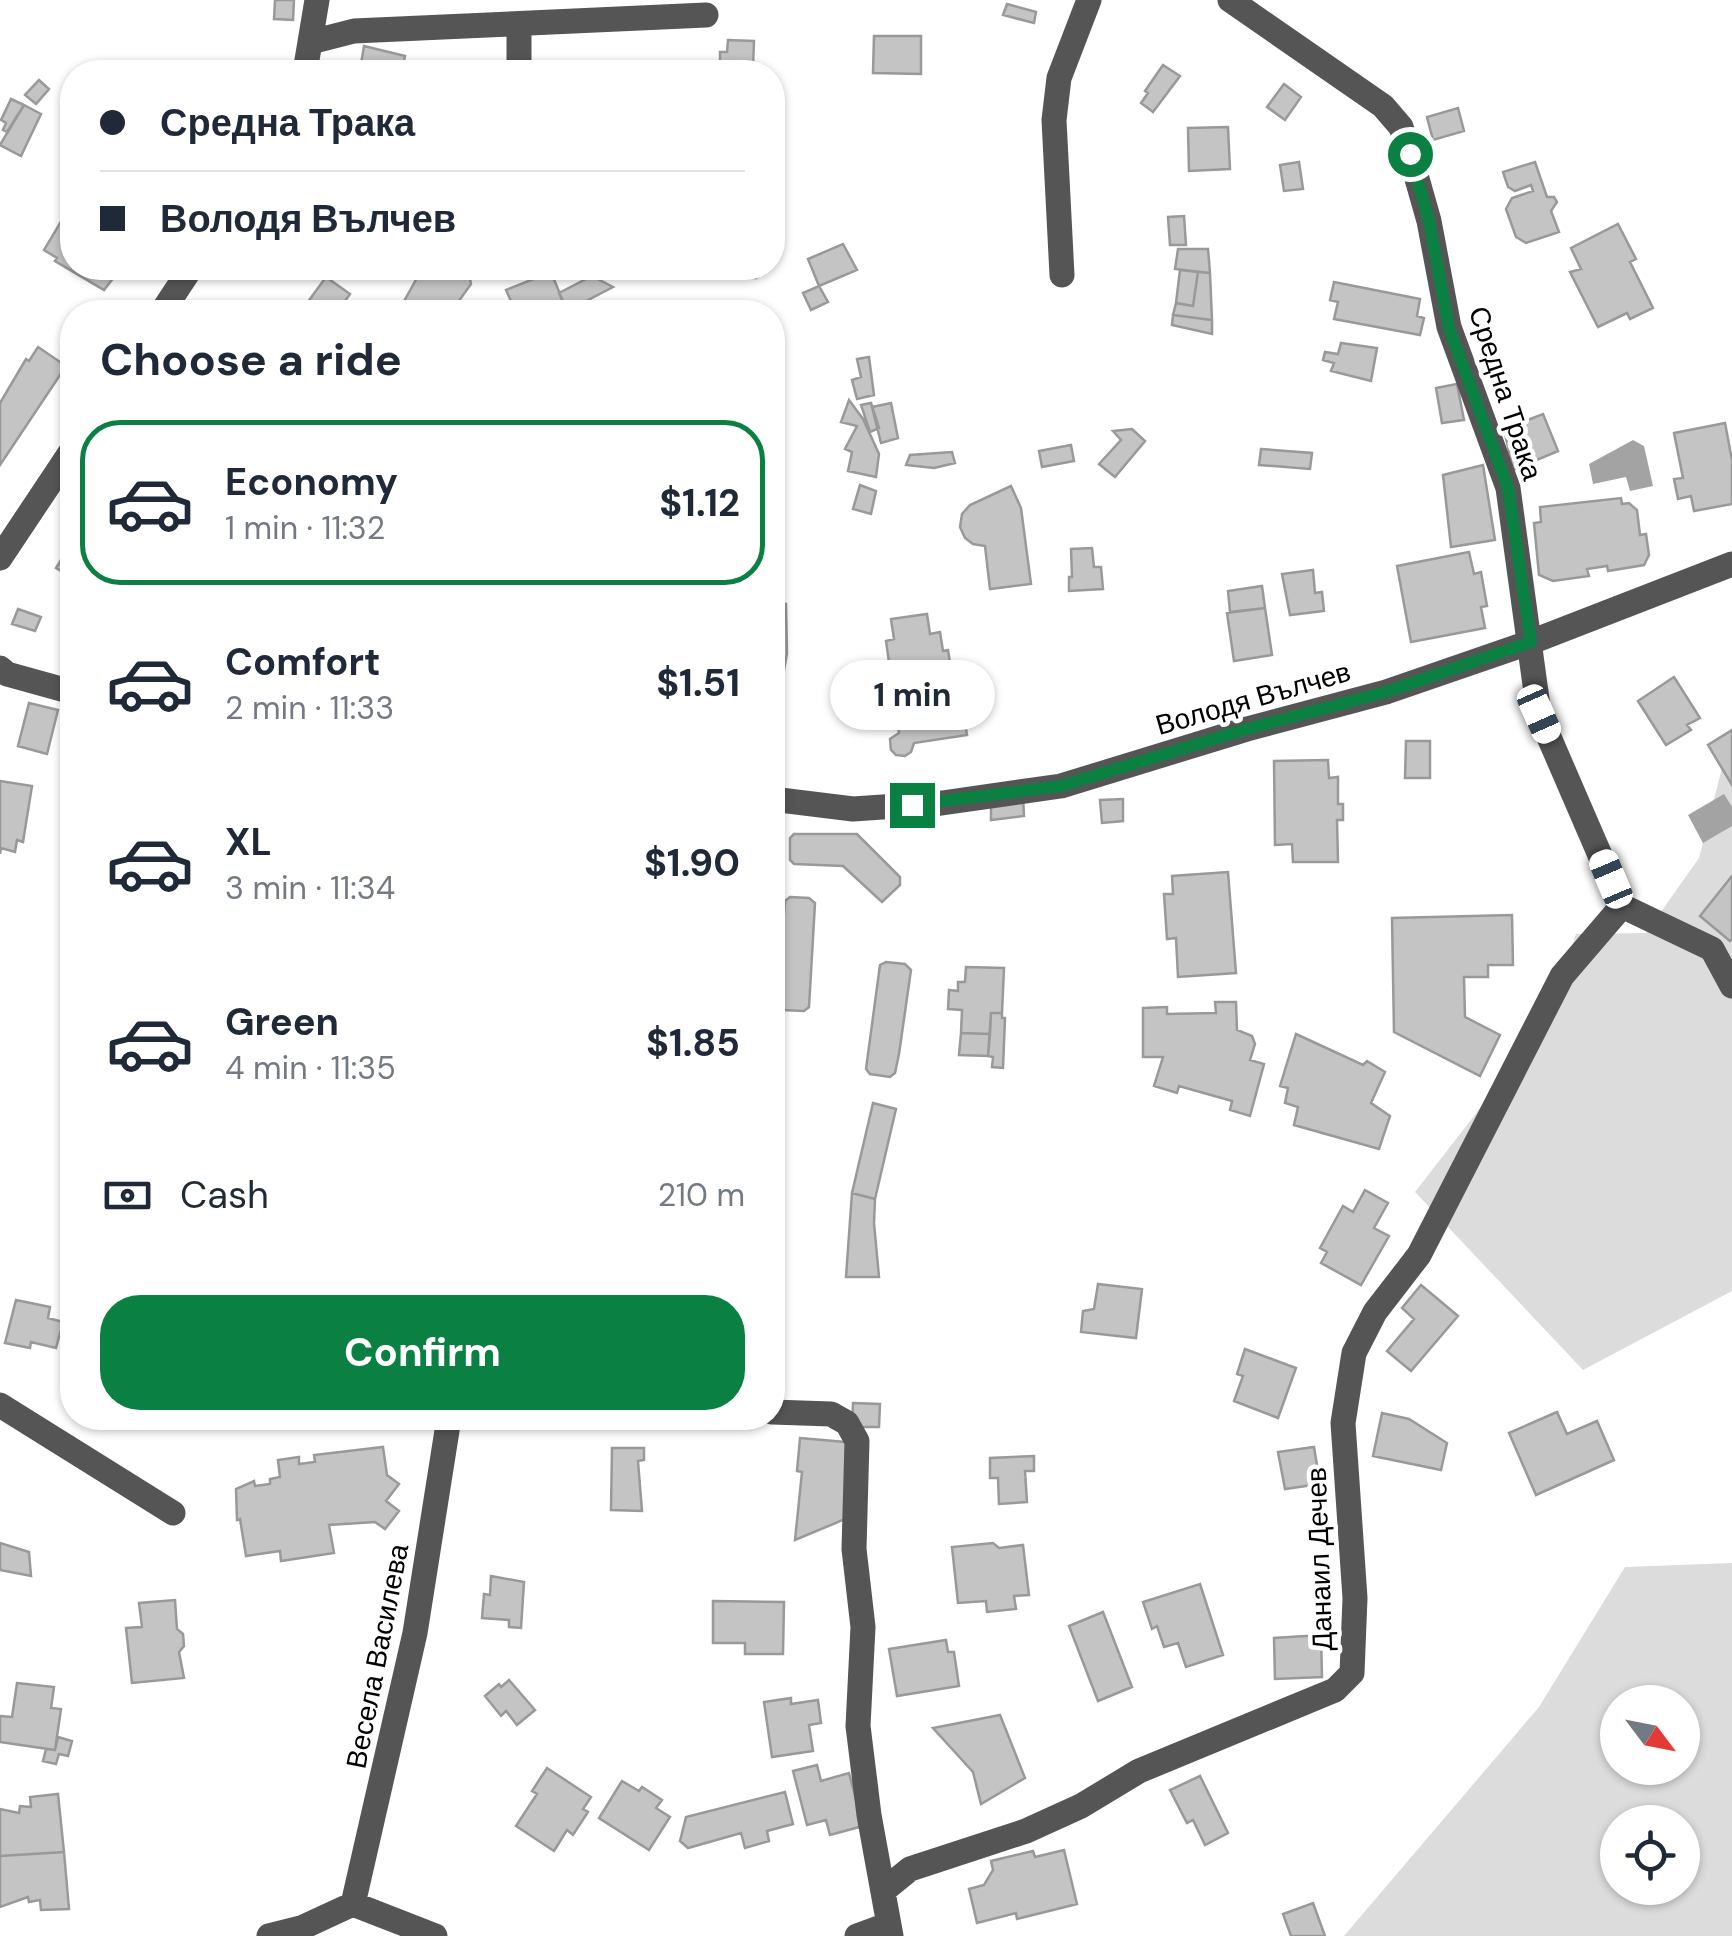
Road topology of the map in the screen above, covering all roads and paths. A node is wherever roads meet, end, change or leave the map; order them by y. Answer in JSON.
{"nodes":[{"id":1,"x":317,"y":0,"type":"edge"},
{"id":2,"x":1089,"y":0,"type":"edge"},
{"id":3,"x":1230,"y":0,"type":"edge"},
{"id":4,"x":706,"y":15,"type":"dead end"},
{"id":5,"x":519,"y":24,"type":"junction"},
{"id":6,"x":311,"y":42,"type":"junction"},
{"id":7,"x":307,"y":60,"type":"edge"},
{"id":8,"x":519,"y":60,"type":"edge"},
{"id":9,"x":1062,"y":276,"type":"dead end"},
{"id":10,"x":60,"y":468,"type":"edge"},
{"id":11,"x":0,"y":558,"type":"edge"},
{"id":12,"x":1732,"y":564,"type":"edge"},
{"id":13,"x":1531,"y":642,"type":"junction"},
{"id":14,"x":0,"y":668,"type":"edge"},
{"id":15,"x":60,"y":689,"type":"edge"},
{"id":16,"x":785,"y":800,"type":"edge"},
{"id":17,"x":1622,"y":906,"type":"junction"},
{"id":18,"x":1732,"y":986,"type":"edge"},
{"id":19,"x":0,"y":1405,"type":"edge"},
{"id":20,"x":785,"y":1412,"type":"edge"},
{"id":21,"x":447,"y":1430,"type":"edge"},
{"id":22,"x":173,"y":1513,"type":"dead end"},
{"id":23,"x":883,"y":1891,"type":"junction"},
{"id":24,"x":353,"y":1904,"type":"junction"},
{"id":25,"x":889,"y":1931,"type":"edge"},
{"id":26,"x":269,"y":1936,"type":"edge"},
{"id":27,"x":435,"y":1936,"type":"edge"},
{"id":28,"x":857,"y":1936,"type":"edge"}],
"edges":[{"from":1,"to":6,"type":"street"},
{"from":2,"to":9,"type":"street"},
{"from":3,"to":13,"type":"street","name":"Средна Трака"},
{"from":4,"to":5,"type":"street"},
{"from":5,"to":6,"type":"street"},
{"from":5,"to":8,"type":"street"},
{"from":6,"to":7,"type":"street"},
{"from":10,"to":11,"type":"street"},
{"from":12,"to":13,"type":"street","name":"Володя Вълчев"},
{"from":13,"to":16,"type":"street","name":"Володя Вълчев"},
{"from":13,"to":17,"type":"street","name":"Средна Трака"},
{"from":14,"to":15,"type":"street"},
{"from":17,"to":18,"type":"street"},
{"from":17,"to":23,"type":"street","name":"Данаил Дечев"},
{"from":19,"to":22,"type":"street"},
{"from":20,"to":23,"type":"street"},
{"from":21,"to":24,"type":"street","name":"Весела Василева"},
{"from":23,"to":25,"type":"street"},
{"from":24,"to":26,"type":"street"},
{"from":24,"to":27,"type":"street"},
{"from":25,"to":28,"type":"street"}]}
